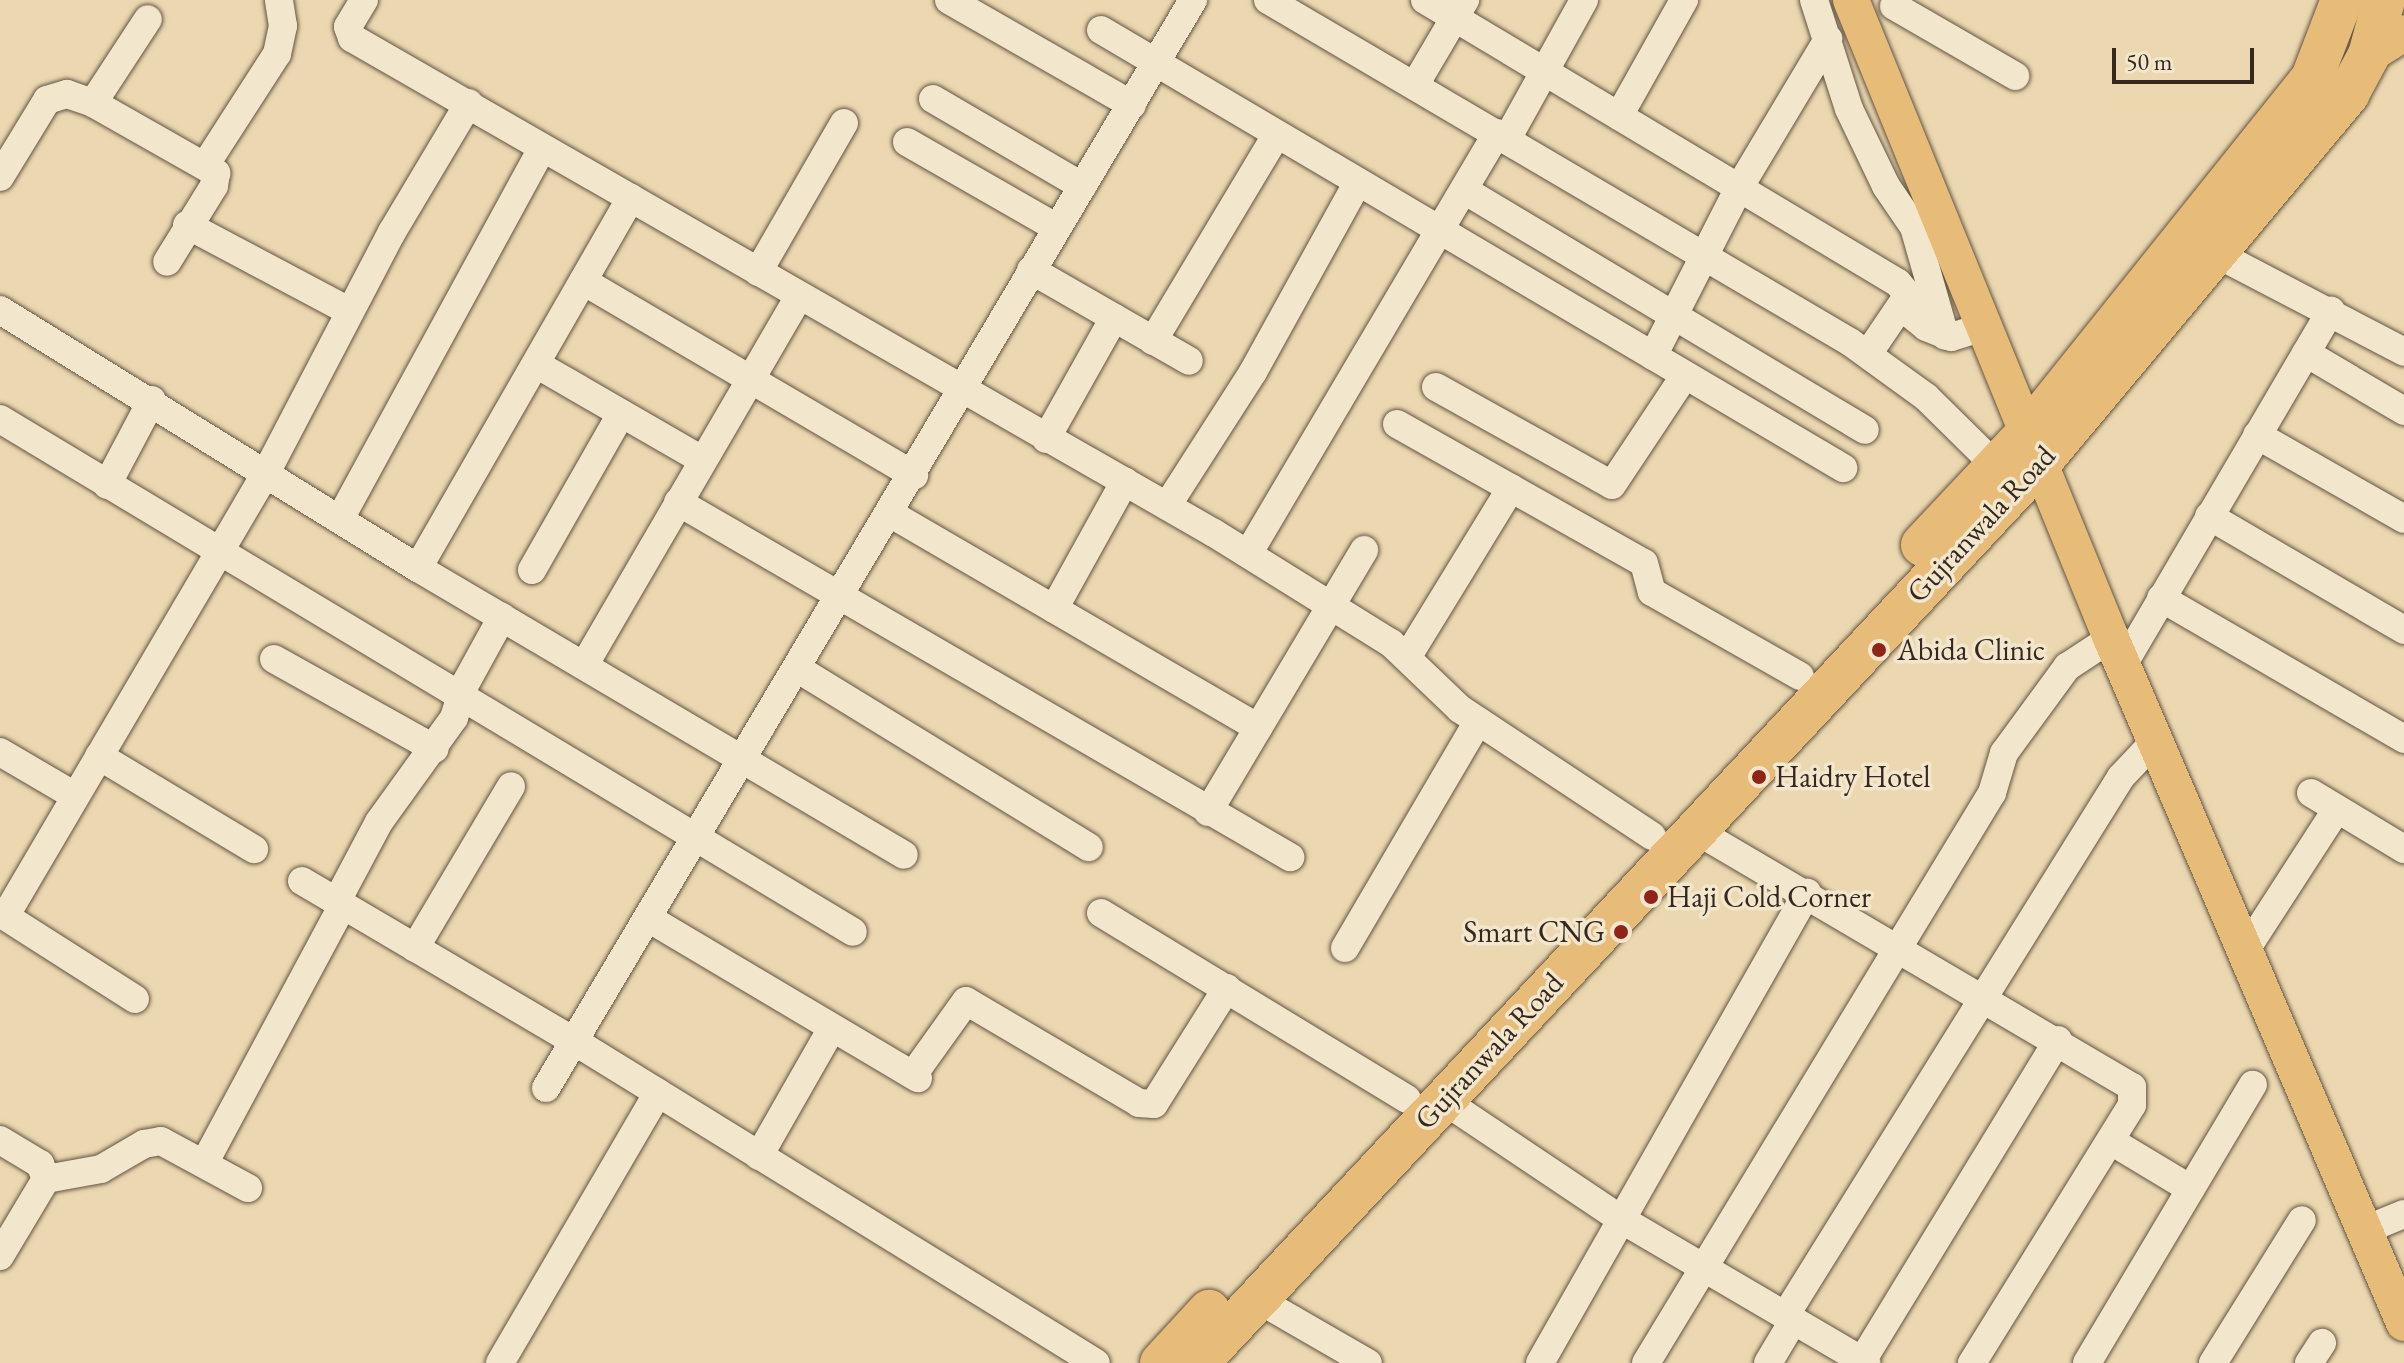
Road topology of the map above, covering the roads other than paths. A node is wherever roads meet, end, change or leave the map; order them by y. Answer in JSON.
{"nodes":[{"id":1,"x":279,"y":0,"type":"edge"},
{"id":2,"x":364,"y":0,"type":"edge"},
{"id":3,"x":949,"y":0,"type":"edge"},
{"id":4,"x":1193,"y":0,"type":"edge"},
{"id":5,"x":1268,"y":0,"type":"edge"},
{"id":6,"x":1425,"y":0,"type":"edge"},
{"id":7,"x":1584,"y":0,"type":"edge"},
{"id":8,"x":1684,"y":0,"type":"edge"},
{"id":9,"x":1814,"y":0,"type":"edge"},
{"id":10,"x":2342,"y":0,"type":"edge"},
{"id":11,"x":2384,"y":0,"type":"edge"},
{"id":12,"x":1896,"y":3,"type":"edge"},
{"id":13,"x":1460,"y":9,"type":"edge"},
{"id":14,"x":148,"y":19,"type":"dead end"},
{"id":15,"x":1847,"y":27,"type":"edge"},
{"id":16,"x":1101,"y":30,"type":"dead end"},
{"id":17,"x":2404,"y":33,"type":"edge"},
{"id":18,"x":2369,"y":55,"type":"junction"},
{"id":19,"x":1157,"y":63,"type":"junction"},
{"id":20,"x":1542,"y":70,"type":"junction"},
{"id":21,"x":2015,"y":76,"type":"dead end"},
{"id":22,"x":1415,"y":85,"type":"junction"},
{"id":23,"x":933,"y":99,"type":"dead end"},
{"id":24,"x":93,"y":103,"type":"junction"},
{"id":25,"x":469,"y":103,"type":"junction"},
{"id":26,"x":1132,"y":105,"type":"junction"},
{"id":27,"x":1619,"y":116,"type":"junction"},
{"id":28,"x":844,"y":123,"type":"dead end"},
{"id":29,"x":1277,"y":134,"type":"junction"},
{"id":30,"x":1502,"y":136,"type":"junction"},
{"id":31,"x":907,"y":142,"type":"dead end"},
{"id":32,"x":541,"y":151,"type":"junction"},
{"id":33,"x":206,"y":164,"type":"junction"},
{"id":34,"x":0,"y":177,"type":"edge"},
{"id":35,"x":1358,"y":182,"type":"junction"},
{"id":36,"x":1082,"y":186,"type":"junction"},
{"id":37,"x":1739,"y":188,"type":"junction"},
{"id":38,"x":1464,"y":190,"type":"junction"},
{"id":39,"x":631,"y":198,"type":"junction"},
{"id":40,"x":187,"y":225,"type":"junction"},
{"id":41,"x":1057,"y":228,"type":"junction"},
{"id":42,"x":1441,"y":231,"type":"junction"},
{"id":43,"x":2215,"y":253,"type":"junction"},
{"id":44,"x":1705,"y":255,"type":"junction"},
{"id":45,"x":167,"y":262,"type":"dead end"},
{"id":46,"x":1031,"y":270,"type":"junction"},
{"id":47,"x":758,"y":272,"type":"junction"},
{"id":48,"x":583,"y":281,"type":"junction"},
{"id":49,"x":1908,"y":295,"type":"junction"},
{"id":50,"x":799,"y":296,"type":"junction"},
{"id":51,"x":0,"y":310,"type":"edge"},
{"id":52,"x":2331,"y":310,"type":"junction"},
{"id":53,"x":349,"y":311,"type":"junction"},
{"id":54,"x":1674,"y":316,"type":"junction"},
{"id":55,"x":1114,"y":318,"type":"junction"},
{"id":56,"x":1986,"y":326,"type":"junction"},
{"id":57,"x":1945,"y":336,"type":"junction"},
{"id":58,"x":1153,"y":341,"type":"junction"},
{"id":59,"x":2404,"y":352,"type":"edge"},
{"id":60,"x":2306,"y":353,"type":"junction"},
{"id":61,"x":1868,"y":354,"type":"junction"},
{"id":62,"x":1653,"y":356,"type":"junction"},
{"id":63,"x":1189,"y":361,"type":"dead end"},
{"id":64,"x":536,"y":364,"type":"junction"},
{"id":65,"x":1685,"y":375,"type":"junction"},
{"id":66,"x":750,"y":379,"type":"junction"},
{"id":67,"x":1436,"y":387,"type":"dead end"},
{"id":68,"x":961,"y":391,"type":"junction"},
{"id":69,"x":152,"y":400,"type":"junction"},
{"id":70,"x":2404,"y":411,"type":"edge"},
{"id":71,"x":621,"y":414,"type":"junction"},
{"id":72,"x":0,"y":419,"type":"edge"},
{"id":73,"x":1397,"y":424,"type":"dead end"},
{"id":74,"x":1865,"y":430,"type":"dead end"},
{"id":75,"x":2257,"y":435,"type":"junction"},
{"id":76,"x":1046,"y":439,"type":"junction"},
{"id":77,"x":2035,"y":446,"type":"junction"},
{"id":78,"x":702,"y":460,"type":"junction"},
{"id":79,"x":1996,"y":466,"type":"junction"},
{"id":80,"x":1843,"y":468,"type":"dead end"},
{"id":81,"x":267,"y":471,"type":"junction"},
{"id":82,"x":914,"y":475,"type":"junction"},
{"id":83,"x":1125,"y":481,"type":"junction"},
{"id":84,"x":107,"y":485,"type":"junction"},
{"id":85,"x":1511,"y":488,"type":"junction"},
{"id":86,"x":678,"y":502,"type":"junction"},
{"id":87,"x":1167,"y":506,"type":"junction"},
{"id":88,"x":891,"y":514,"type":"junction"},
{"id":89,"x":2209,"y":516,"type":"junction"},
{"id":90,"x":340,"y":519,"type":"junction"},
{"id":91,"x":2404,"y":519,"type":"edge"},
{"id":92,"x":1364,"y":550,"type":"dead end"},
{"id":93,"x":1248,"y":554,"type":"junction"},
{"id":94,"x":218,"y":555,"type":"junction"},
{"id":95,"x":418,"y":568,"type":"junction"},
{"id":96,"x":532,"y":570,"type":"dead end"},
{"id":97,"x":842,"y":597,"type":"junction"},
{"id":98,"x":2161,"y":598,"type":"junction"},
{"id":99,"x":1331,"y":606,"type":"junction"},
{"id":100,"x":1054,"y":609,"type":"junction"},
{"id":101,"x":502,"y":617,"type":"junction"},
{"id":102,"x":2404,"y":630,"type":"edge"},
{"id":103,"x":2117,"y":651,"type":"junction"},
{"id":104,"x":1408,"y":656,"type":"junction"},
{"id":105,"x":274,"y":659,"type":"dead end"},
{"id":106,"x":585,"y":664,"type":"junction"},
{"id":107,"x":798,"y":669,"type":"junction"},
{"id":108,"x":1800,"y":676,"type":"junction"},
{"id":109,"x":459,"y":699,"type":"junction"},
{"id":110,"x":1478,"y":721,"type":"junction"},
{"id":111,"x":1258,"y":728,"type":"junction"},
{"id":112,"x":2404,"y":739,"type":"edge"},
{"id":113,"x":2155,"y":741,"type":"junction"},
{"id":114,"x":435,"y":749,"type":"junction"},
{"id":115,"x":0,"y":752,"type":"edge"},
{"id":116,"x":99,"y":756,"type":"junction"},
{"id":117,"x":745,"y":757,"type":"junction"},
{"id":118,"x":511,"y":786,"type":"dead end"},
{"id":119,"x":2311,"y":793,"type":"dead end"},
{"id":120,"x":75,"y":796,"type":"junction"},
{"id":121,"x":2337,"y":809,"type":"junction"},
{"id":122,"x":1208,"y":812,"type":"junction"},
{"id":123,"x":1695,"y":830,"type":"junction"},
{"id":124,"x":1652,"y":836,"type":"junction"},
{"id":125,"x":695,"y":840,"type":"junction"},
{"id":126,"x":1089,"y":847,"type":"dead end"},
{"id":127,"x":254,"y":849,"type":"dead end"},
{"id":128,"x":2404,"y":849,"type":"edge"},
{"id":129,"x":904,"y":855,"type":"dead end"},
{"id":130,"x":1290,"y":857,"type":"dead end"},
{"id":131,"x":302,"y":881,"type":"dead end"},
{"id":132,"x":1807,"y":893,"type":"junction"},
{"id":133,"x":340,"y":903,"type":"junction"},
{"id":134,"x":1101,"y":913,"type":"dead end"},
{"id":135,"x":3,"y":914,"type":"edge"},
{"id":136,"x":648,"y":918,"type":"junction"},
{"id":137,"x":853,"y":932,"type":"dead end"},
{"id":138,"x":1899,"y":947,"type":"junction"},
{"id":139,"x":415,"y":948,"type":"junction"},
{"id":140,"x":1345,"y":948,"type":"dead end"},
{"id":141,"x":2245,"y":951,"type":"junction"},
{"id":142,"x":1227,"y":988,"type":"junction"},
{"id":143,"x":1983,"y":998,"type":"junction"},
{"id":144,"x":135,"y":999,"type":"dead end"},
{"id":145,"x":832,"y":1028,"type":"junction"},
{"id":146,"x":2058,"y":1040,"type":"junction"},
{"id":147,"x":574,"y":1041,"type":"junction"},
{"id":148,"x":2253,"y":1085,"type":"dead end"},
{"id":149,"x":546,"y":1088,"type":"dead end"},
{"id":150,"x":658,"y":1093,"type":"junction"},
{"id":151,"x":1425,"y":1100,"type":"junction"},
{"id":152,"x":0,"y":1140,"type":"edge"},
{"id":153,"x":2111,"y":1141,"type":"junction"},
{"id":154,"x":759,"y":1156,"type":"junction"},
{"id":155,"x":205,"y":1162,"type":"junction"},
{"id":156,"x":46,"y":1179,"type":"junction"},
{"id":157,"x":248,"y":1188,"type":"dead end"},
{"id":158,"x":2191,"y":1189,"type":"junction"},
{"id":159,"x":2404,"y":1214,"type":"edge"},
{"id":160,"x":2302,"y":1220,"type":"dead end"},
{"id":161,"x":1624,"y":1221,"type":"junction"},
{"id":162,"x":2365,"y":1230,"type":"junction"},
{"id":163,"x":0,"y":1256,"type":"edge"},
{"id":164,"x":1705,"y":1269,"type":"junction"},
{"id":165,"x":1257,"y":1299,"type":"junction"},
{"id":166,"x":1789,"y":1318,"type":"junction"},
{"id":167,"x":2404,"y":1323,"type":"edge"},
{"id":168,"x":1864,"y":1362,"type":"edge"},
{"id":169,"x":500,"y":1363,"type":"edge"},
{"id":170,"x":1096,"y":1363,"type":"edge"},
{"id":171,"x":1161,"y":1363,"type":"edge"},
{"id":172,"x":1198,"y":1363,"type":"edge"},
{"id":173,"x":1368,"y":1363,"type":"edge"},
{"id":174,"x":1540,"y":1363,"type":"edge"},
{"id":175,"x":1646,"y":1363,"type":"edge"},
{"id":176,"x":1768,"y":1363,"type":"edge"},
{"id":177,"x":1972,"y":1363,"type":"edge"},
{"id":178,"x":2087,"y":1363,"type":"edge"},
{"id":179,"x":2213,"y":1363,"type":"edge"}],
"edges":[{"from":1,"to":33,"type":"street"},
{"from":2,"to":25,"type":"street"},
{"from":3,"to":26,"type":"street"},
{"from":4,"to":19,"type":"street"},
{"from":5,"to":22,"type":"street"},
{"from":6,"to":13,"type":"street"},
{"from":7,"to":20,"type":"street"},
{"from":8,"to":27,"type":"street"},
{"from":9,"to":15,"type":"street"},
{"from":10,"to":77,"type":"highway","name":"Gujranwala Road"},
{"from":11,"to":18,"type":"highway","name":"Gujranwala Road"},
{"from":12,"to":15,"type":"street"},
{"from":12,"to":21,"type":"street"},
{"from":13,"to":20,"type":"street"},
{"from":13,"to":22,"type":"street"},
{"from":14,"to":24,"type":"street"},
{"from":15,"to":37,"type":"street"},
{"from":15,"to":56,"type":"main road"},
{"from":15,"to":57,"type":"street"},
{"from":16,"to":19,"type":"street"},
{"from":17,"to":18,"type":"main road"},
{"from":18,"to":43,"type":"highway","name":"Gujranwala Road"},
{"from":19,"to":26,"type":"street"},
{"from":19,"to":29,"type":"street"},
{"from":20,"to":27,"type":"street"},
{"from":20,"to":30,"type":"street"},
{"from":22,"to":30,"type":"street"},
{"from":23,"to":36,"type":"street"},
{"from":24,"to":33,"type":"street"},
{"from":24,"to":34,"type":"street"},
{"from":25,"to":32,"type":"street"},
{"from":25,"to":53,"type":"street"},
{"from":26,"to":36,"type":"street"},
{"from":27,"to":37,"type":"street"},
{"from":28,"to":47,"type":"street"},
{"from":29,"to":35,"type":"street"},
{"from":29,"to":58,"type":"street"},
{"from":30,"to":38,"type":"street"},
{"from":30,"to":44,"type":"street"},
{"from":31,"to":41,"type":"street"},
{"from":32,"to":39,"type":"street"},
{"from":32,"to":90,"type":"street"},
{"from":33,"to":40,"type":"street"},
{"from":35,"to":42,"type":"street"},
{"from":35,"to":87,"type":"street"},
{"from":36,"to":41,"type":"street"},
{"from":37,"to":44,"type":"street"},
{"from":37,"to":49,"type":"street"},
{"from":38,"to":42,"type":"street"},
{"from":38,"to":54,"type":"street"},
{"from":39,"to":47,"type":"street"},
{"from":39,"to":48,"type":"street"},
{"from":40,"to":45,"type":"street"},
{"from":40,"to":53,"type":"street"},
{"from":41,"to":46,"type":"street"},
{"from":42,"to":62,"type":"street"},
{"from":42,"to":93,"type":"street"},
{"from":43,"to":52,"type":"street"},
{"from":43,"to":77,"type":"highway","name":"Gujranwala Road"},
{"from":44,"to":54,"type":"street"},
{"from":44,"to":61,"type":"street"},
{"from":46,"to":55,"type":"street"},
{"from":46,"to":68,"type":"street"},
{"from":47,"to":50,"type":"street"},
{"from":48,"to":64,"type":"street"},
{"from":48,"to":66,"type":"street"},
{"from":49,"to":57,"type":"street"},
{"from":49,"to":61,"type":"street"},
{"from":50,"to":66,"type":"street"},
{"from":50,"to":68,"type":"street"},
{"from":51,"to":69,"type":"street"},
{"from":52,"to":59,"type":"street"},
{"from":52,"to":60,"type":"street"},
{"from":53,"to":81,"type":"street"},
{"from":54,"to":62,"type":"street"},
{"from":54,"to":74,"type":"street"},
{"from":55,"to":58,"type":"street"},
{"from":55,"to":76,"type":"street"},
{"from":56,"to":57,"type":"street"},
{"from":56,"to":77,"type":"main road"},
{"from":58,"to":63,"type":"street"},
{"from":60,"to":70,"type":"street"},
{"from":60,"to":75,"type":"street"},
{"from":61,"to":79,"type":"street"},
{"from":62,"to":65,"type":"street"},
{"from":64,"to":71,"type":"street"},
{"from":64,"to":95,"type":"street"},
{"from":65,"to":67,"type":"street"},
{"from":65,"to":80,"type":"street"},
{"from":66,"to":78,"type":"street"},
{"from":66,"to":82,"type":"street"},
{"from":68,"to":76,"type":"street"},
{"from":68,"to":82,"type":"street"},
{"from":69,"to":81,"type":"street"},
{"from":69,"to":84,"type":"street"},
{"from":71,"to":78,"type":"street"},
{"from":71,"to":96,"type":"street"},
{"from":72,"to":84,"type":"street"},
{"from":73,"to":85,"type":"street"},
{"from":75,"to":89,"type":"street"},
{"from":75,"to":91,"type":"street"},
{"from":76,"to":83,"type":"street"},
{"from":77,"to":79,"type":"highway","name":"Gujranwala Road"},
{"from":77,"to":103,"type":"main road"},
{"from":77,"to":123,"type":"highway","name":"Gujranwala Road"},
{"from":78,"to":86,"type":"street"},
{"from":79,"to":108,"type":"highway","name":"Gujranwala Road"},
{"from":81,"to":90,"type":"street"},
{"from":81,"to":94,"type":"street"},
{"from":82,"to":88,"type":"street"},
{"from":83,"to":87,"type":"street"},
{"from":83,"to":100,"type":"street"},
{"from":84,"to":94,"type":"street"},
{"from":85,"to":104,"type":"street"},
{"from":85,"to":108,"type":"street"},
{"from":86,"to":97,"type":"street"},
{"from":86,"to":106,"type":"street"},
{"from":87,"to":93,"type":"street"},
{"from":88,"to":97,"type":"street"},
{"from":88,"to":100,"type":"street"},
{"from":89,"to":98,"type":"street"},
{"from":89,"to":102,"type":"street"},
{"from":90,"to":95,"type":"street"},
{"from":92,"to":99,"type":"street"},
{"from":93,"to":99,"type":"street"},
{"from":94,"to":109,"type":"street"},
{"from":94,"to":116,"type":"street"},
{"from":95,"to":101,"type":"street"},
{"from":97,"to":107,"type":"street"},
{"from":97,"to":122,"type":"street"},
{"from":98,"to":103,"type":"street"},
{"from":98,"to":112,"type":"street"},
{"from":99,"to":104,"type":"street"},
{"from":99,"to":111,"type":"street"},
{"from":100,"to":111,"type":"street"},
{"from":101,"to":106,"type":"street"},
{"from":101,"to":109,"type":"street"},
{"from":103,"to":113,"type":"main road"},
{"from":103,"to":138,"type":"street"},
{"from":104,"to":110,"type":"street"},
{"from":105,"to":114,"type":"street"},
{"from":106,"to":117,"type":"street"},
{"from":107,"to":117,"type":"street"},
{"from":107,"to":126,"type":"street"},
{"from":108,"to":124,"type":"highway","name":"Gujranwala Road"},
{"from":109,"to":114,"type":"street"},
{"from":109,"to":125,"type":"street"},
{"from":110,"to":124,"type":"street"},
{"from":110,"to":140,"type":"street"},
{"from":111,"to":122,"type":"street"},
{"from":113,"to":141,"type":"main road"},
{"from":113,"to":143,"type":"street"},
{"from":114,"to":133,"type":"street"},
{"from":115,"to":120,"type":"street"},
{"from":116,"to":120,"type":"street"},
{"from":116,"to":127,"type":"street"},
{"from":117,"to":125,"type":"street"},
{"from":117,"to":129,"type":"street"},
{"from":118,"to":139,"type":"street"},
{"from":119,"to":121,"type":"street"},
{"from":120,"to":135,"type":"street"},
{"from":121,"to":128,"type":"street"},
{"from":121,"to":141,"type":"street"},
{"from":122,"to":130,"type":"street"},
{"from":123,"to":132,"type":"street"},
{"from":123,"to":151,"type":"highway","name":"Gujranwala Road"},
{"from":124,"to":151,"type":"highway","name":"Gujranwala Road"},
{"from":125,"to":136,"type":"street"},
{"from":125,"to":137,"type":"street"},
{"from":131,"to":133,"type":"street"},
{"from":132,"to":138,"type":"street"},
{"from":132,"to":161,"type":"street"},
{"from":133,"to":139,"type":"street"},
{"from":133,"to":155,"type":"street"},
{"from":134,"to":142,"type":"street"},
{"from":135,"to":144,"type":"street"},
{"from":136,"to":145,"type":"street"},
{"from":136,"to":147,"type":"street"},
{"from":138,"to":143,"type":"street"},
{"from":138,"to":164,"type":"street"},
{"from":139,"to":147,"type":"street"},
{"from":141,"to":162,"type":"main road"},
{"from":142,"to":145,"type":"street"},
{"from":142,"to":151,"type":"street"},
{"from":143,"to":146,"type":"street"},
{"from":143,"to":166,"type":"street"},
{"from":145,"to":154,"type":"street"},
{"from":146,"to":153,"type":"street"},
{"from":146,"to":168,"type":"street"},
{"from":147,"to":149,"type":"street"},
{"from":147,"to":150,"type":"street"},
{"from":148,"to":158,"type":"street"},
{"from":150,"to":154,"type":"street"},
{"from":150,"to":169,"type":"street"},
{"from":151,"to":161,"type":"street"},
{"from":151,"to":165,"type":"highway","name":"Gujranwala Road"},
{"from":151,"to":171,"type":"highway","name":"Gujranwala Road"},
{"from":152,"to":156,"type":"street"},
{"from":153,"to":158,"type":"street"},
{"from":153,"to":177,"type":"street"},
{"from":154,"to":170,"type":"street"},
{"from":155,"to":156,"type":"street"},
{"from":155,"to":157,"type":"street"},
{"from":156,"to":163,"type":"street"},
{"from":158,"to":178,"type":"street"},
{"from":159,"to":162,"type":"street"},
{"from":160,"to":179,"type":"street"},
{"from":161,"to":164,"type":"street"},
{"from":161,"to":174,"type":"street"},
{"from":162,"to":167,"type":"main road"},
{"from":164,"to":166,"type":"street"},
{"from":164,"to":175,"type":"street"},
{"from":165,"to":172,"type":"highway","name":"Gujranwala Road"},
{"from":165,"to":173,"type":"street"},
{"from":166,"to":168,"type":"street"},
{"from":166,"to":176,"type":"street"}]}
